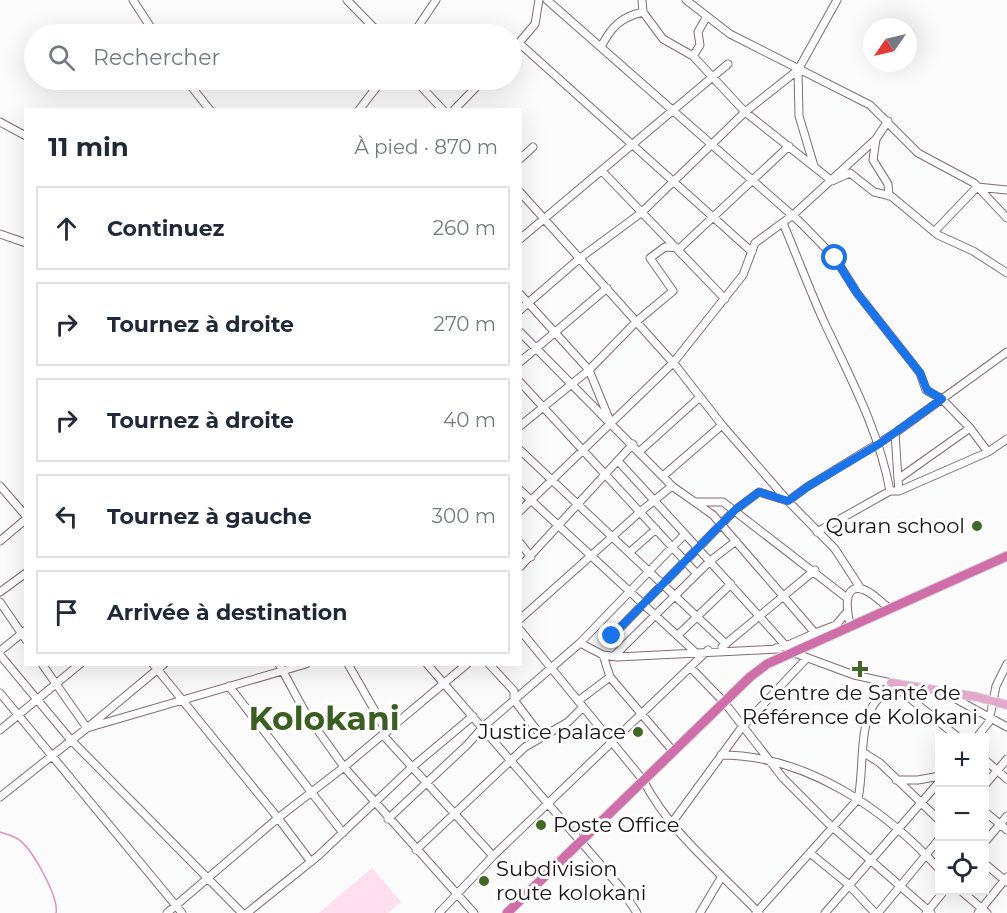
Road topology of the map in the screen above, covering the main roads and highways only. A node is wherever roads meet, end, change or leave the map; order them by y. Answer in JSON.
{"nodes":[{"id":1,"x":1007,"y":556,"type":"edge"},
{"id":2,"x":891,"y":683,"type":"road end"},
{"id":3,"x":1007,"y":705,"type":"edge"},
{"id":4,"x":514,"y":911,"type":"edge"}],
"edges":[{"from":1,"to":4,"type":"highway"},
{"from":2,"to":3,"type":"main road"}]}
